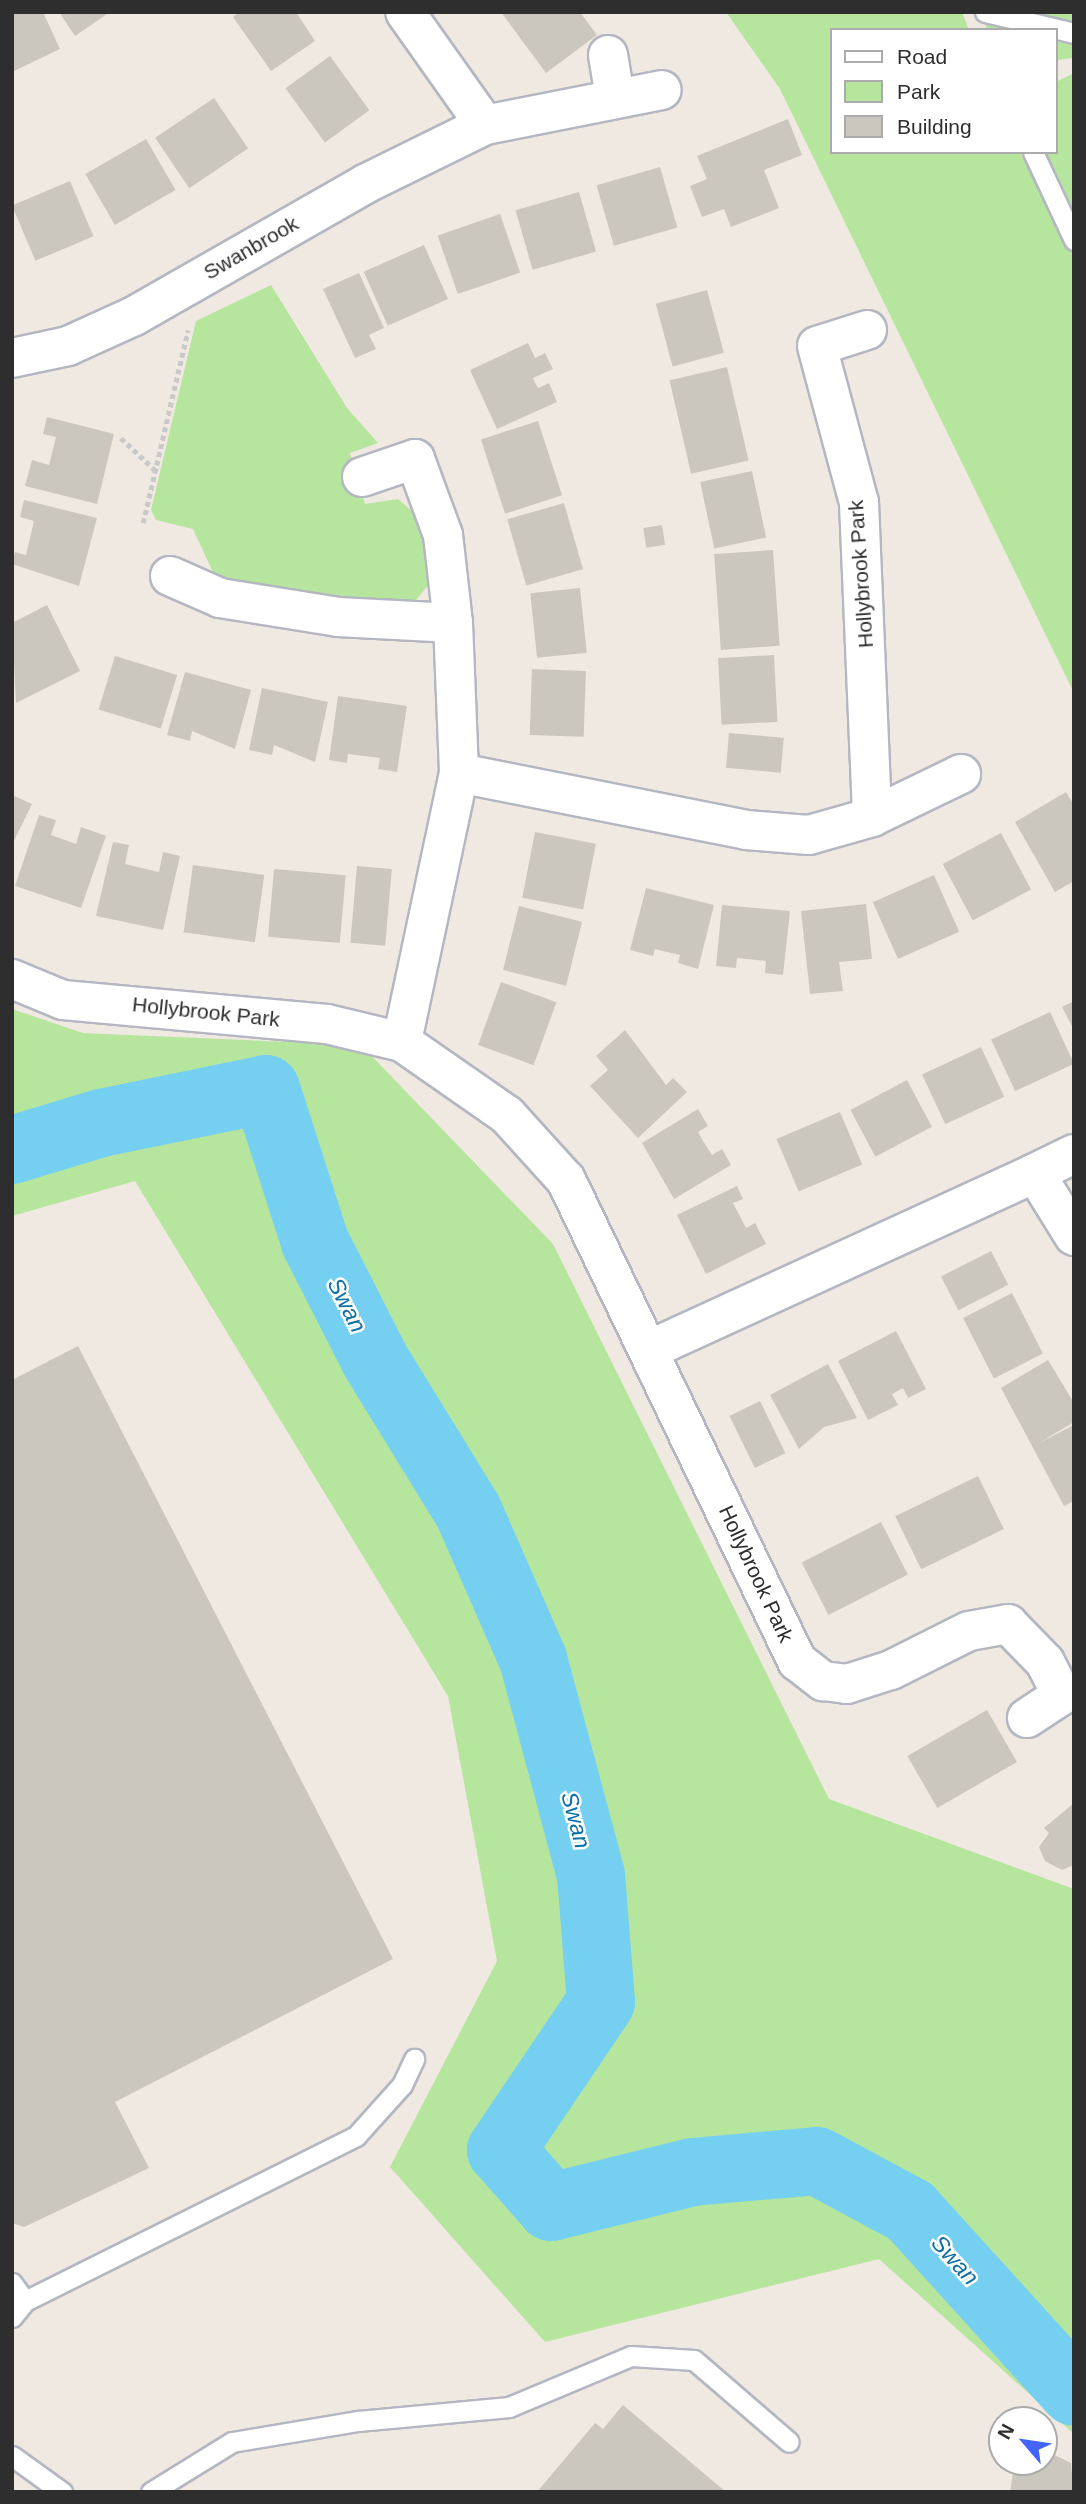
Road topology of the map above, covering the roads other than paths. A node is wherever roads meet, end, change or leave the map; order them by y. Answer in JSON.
{"nodes":[{"id":1,"x":404,"y":12,"type":"edge"},
{"id":2,"x":983,"y":12,"type":"edge"},
{"id":3,"x":1052,"y":28,"type":"edge"},
{"id":4,"x":608,"y":55,"type":"dead end"},
{"id":5,"x":662,"y":90,"type":"dead end"},
{"id":6,"x":615,"y":97,"type":"junction"},
{"id":7,"x":485,"y":125,"type":"junction"},
{"id":8,"x":1034,"y":154,"type":"edge"},
{"id":9,"x":1074,"y":240,"type":"edge"},
{"id":10,"x":867,"y":330,"type":"dead end"},
{"id":11,"x":12,"y":358,"type":"edge"},
{"id":12,"x":362,"y":477,"type":"dead end"},
{"id":13,"x":170,"y":576,"type":"dead end"},
{"id":14,"x":453,"y":623,"type":"junction"},
{"id":15,"x":459,"y":773,"type":"junction"},
{"id":16,"x":961,"y":774,"type":"dead end"},
{"id":17,"x":872,"y":817,"type":"junction"},
{"id":18,"x":12,"y":979,"type":"edge"},
{"id":19,"x":402,"y":1042,"type":"junction"},
{"id":20,"x":1074,"y":1154,"type":"edge"},
{"id":21,"x":1035,"y":1173,"type":"junction"},
{"id":22,"x":1074,"y":1236,"type":"edge"},
{"id":23,"x":652,"y":1349,"type":"junction"},
{"id":24,"x":1068,"y":1691,"type":"edge"},
{"id":25,"x":1027,"y":1718,"type":"dead end"},
{"id":26,"x":414,"y":2059,"type":"dead end"},
{"id":27,"x":12,"y":2283,"type":"edge"},
{"id":28,"x":24,"y":2301,"type":"junction"},
{"id":29,"x":12,"y":2317,"type":"edge"},
{"id":30,"x":789,"y":2442,"type":"dead end"},
{"id":31,"x":12,"y":2456,"type":"edge"},
{"id":32,"x":58,"y":2491,"type":"edge"},
{"id":33,"x":151,"y":2492,"type":"edge"}],
"edges":[{"from":1,"to":7,"type":"street"},
{"from":2,"to":3,"type":"lane"},
{"from":4,"to":6,"type":"street"},
{"from":5,"to":6,"type":"street","name":"Swanbrook"},
{"from":6,"to":7,"type":"street","name":"Swanbrook"},
{"from":7,"to":11,"type":"street","name":"Swanbrook"},
{"from":8,"to":9,"type":"lane"},
{"from":10,"to":17,"type":"street","name":"Hollybrook Park"},
{"from":12,"to":14,"type":"street"},
{"from":13,"to":14,"type":"street"},
{"from":14,"to":15,"type":"street"},
{"from":15,"to":17,"type":"street"},
{"from":15,"to":19,"type":"street"},
{"from":16,"to":17,"type":"street"},
{"from":18,"to":19,"type":"street","name":"Hollybrook Park"},
{"from":19,"to":23,"type":"street","name":"Hollybrook Park"},
{"from":20,"to":21,"type":"street"},
{"from":21,"to":22,"type":"street"},
{"from":21,"to":23,"type":"street"},
{"from":23,"to":24,"type":"street","name":"Hollybrook Park"},
{"from":24,"to":25,"type":"street","name":"Hollybrook Park"},
{"from":26,"to":28,"type":"lane"},
{"from":27,"to":28,"type":"lane"},
{"from":28,"to":29,"type":"lane"},
{"from":30,"to":33,"type":"lane"},
{"from":31,"to":32,"type":"lane"}]}
